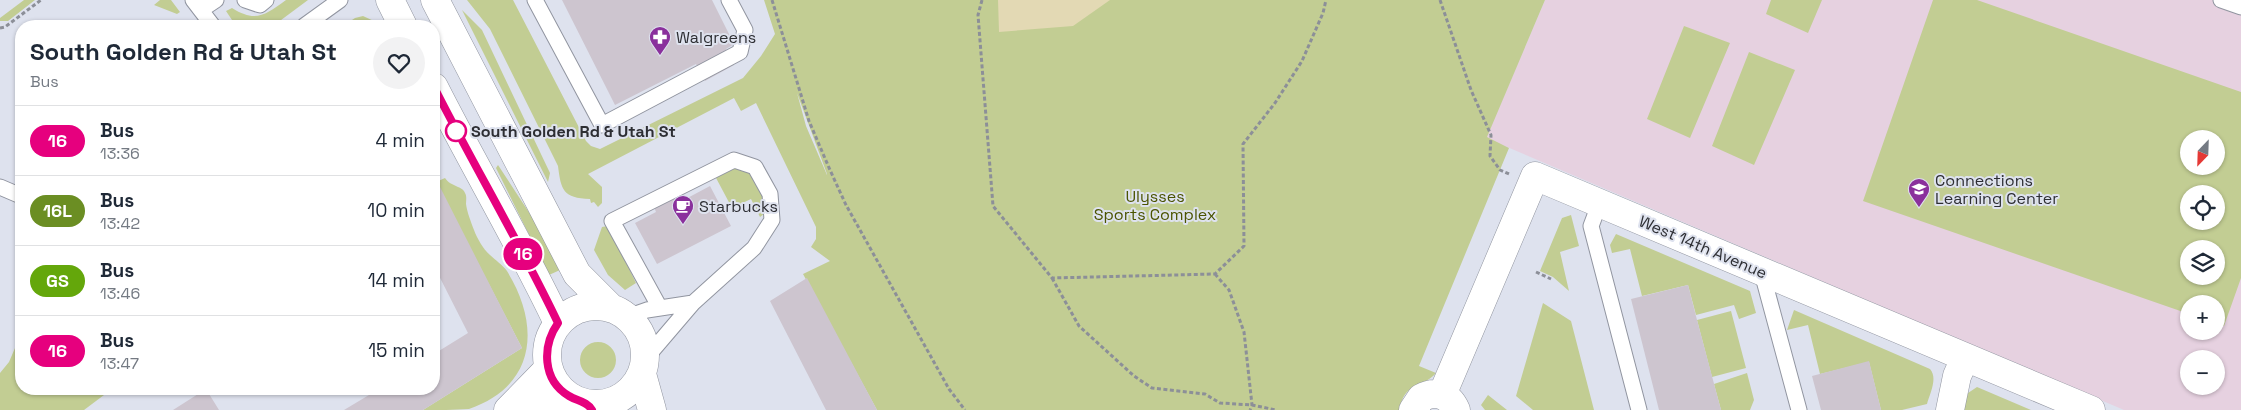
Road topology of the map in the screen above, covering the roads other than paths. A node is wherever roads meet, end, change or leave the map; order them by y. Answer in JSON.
{"nodes":[{"id":1,"x":216,"y":0,"type":"edge"},
{"id":2,"x":245,"y":0,"type":"edge"},
{"id":3,"x":266,"y":0,"type":"edge"},
{"id":4,"x":340,"y":0,"type":"edge"},
{"id":5,"x":390,"y":0,"type":"edge"},
{"id":6,"x":435,"y":0,"type":"edge"},
{"id":7,"x":535,"y":0,"type":"edge"},
{"id":8,"x":729,"y":0,"type":"edge"},
{"id":9,"x":2221,"y":0,"type":"edge"},
{"id":10,"x":197,"y":5,"type":"edge"},
{"id":11,"x":2241,"y":6,"type":"edge"},
{"id":12,"x":208,"y":20,"type":"edge"},
{"id":13,"x":312,"y":20,"type":"edge"},
{"id":14,"x":400,"y":20,"type":"edge"},
{"id":15,"x":440,"y":99,"type":"edge"},
{"id":16,"x":0,"y":187,"type":"edge"},
{"id":17,"x":15,"y":193,"type":"edge"},
{"id":18,"x":1600,"y":202,"type":"junction"},
{"id":19,"x":1762,"y":273,"type":"junction"},
{"id":20,"x":693,"y":303,"type":"junction"},
{"id":21,"x":660,"y":308,"type":"junction"},
{"id":22,"x":619,"y":312,"type":"junction"},
{"id":23,"x":558,"y":323,"type":"junction"},
{"id":24,"x":1965,"y":358,"type":"junction"},
{"id":25,"x":644,"y":366,"type":"junction"},
{"id":26,"x":548,"y":369,"type":"junction"},
{"id":27,"x":1449,"y":403,"type":"edge"},
{"id":28,"x":583,"y":404,"type":"edge"},
{"id":29,"x":508,"y":410,"type":"edge"},
{"id":30,"x":532,"y":410,"type":"edge"},
{"id":31,"x":652,"y":410,"type":"edge"},
{"id":32,"x":1413,"y":410,"type":"edge"},
{"id":33,"x":1639,"y":410,"type":"edge"},
{"id":34,"x":1799,"y":410,"type":"edge"},
{"id":35,"x":1950,"y":410,"type":"edge"},
{"id":36,"x":2091,"y":410,"type":"edge"}],
"edges":[{"from":1,"to":10,"type":"lane"},
{"from":2,"to":3,"type":"lane"},
{"from":4,"to":13,"type":"lane"},
{"from":5,"to":14,"type":"street"},
{"from":6,"to":22,"type":"street"},
{"from":7,"to":8,"type":"lane"},
{"from":9,"to":11,"type":"lane"},
{"from":10,"to":12,"type":"lane"},
{"from":15,"to":23,"type":"street"},
{"from":16,"to":17,"type":"lane"},
{"from":18,"to":19,"type":"street","name":"West 14th Avenue"},
{"from":18,"to":27,"type":"street","name":"West 14th Avenue"},
{"from":18,"to":33,"type":"lane"},
{"from":19,"to":24,"type":"street","name":"West 14th Avenue"},
{"from":19,"to":34,"type":"lane"},
{"from":20,"to":21,"type":"lane"},
{"from":20,"to":21,"type":"lane"},
{"from":20,"to":25,"type":"lane"},
{"from":21,"to":22,"type":"lane"},
{"from":22,"to":23,"type":"street"},
{"from":22,"to":25,"type":"street"},
{"from":23,"to":26,"type":"street"},
{"from":24,"to":35,"type":"street"},
{"from":24,"to":36,"type":"street","name":"West 14th Avenue"},
{"from":25,"to":28,"type":"street"},
{"from":25,"to":31,"type":"street"},
{"from":26,"to":28,"type":"street"},
{"from":26,"to":29,"type":"street"},
{"from":27,"to":32,"type":"street","name":"West 14th Avenue"},
{"from":28,"to":30,"type":"street"}]}
